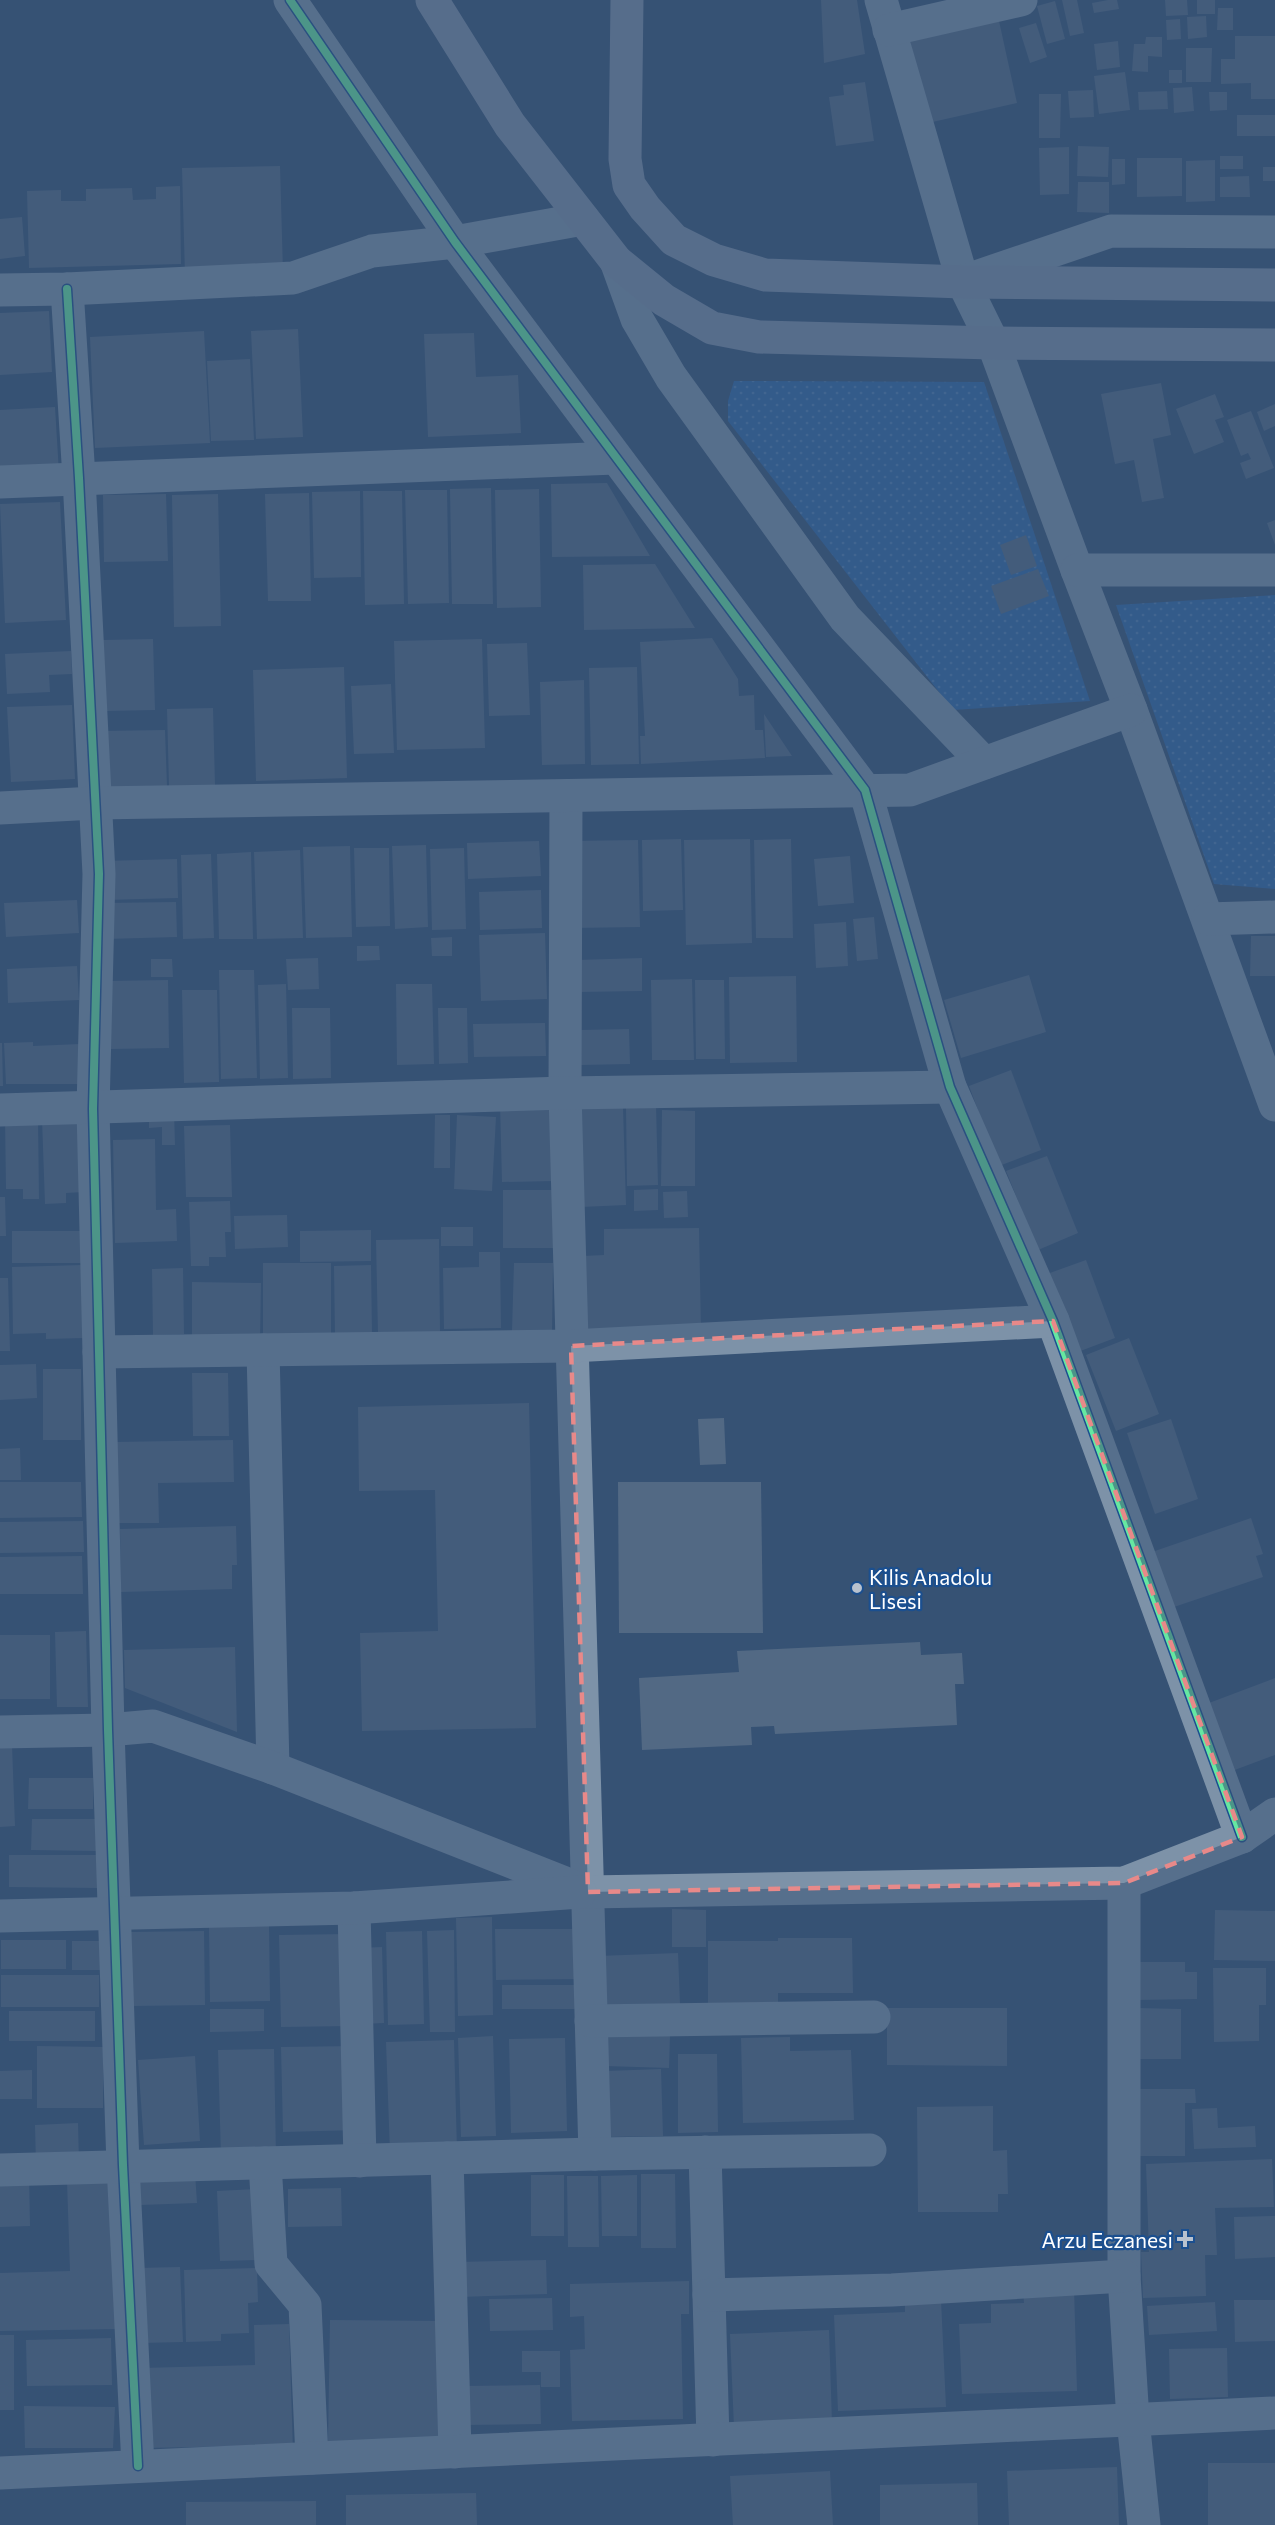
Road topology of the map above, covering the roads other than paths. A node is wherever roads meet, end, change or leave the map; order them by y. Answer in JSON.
{"nodes":[{"id":1,"x":290,"y":0,"type":"edge"},
{"id":2,"x":432,"y":0,"type":"edge"},
{"id":3,"x":627,"y":0,"type":"edge"},
{"id":4,"x":1021,"y":0,"type":"edge"},
{"id":5,"x":885,"y":15,"type":"edge"},
{"id":6,"x":569,"y":221,"type":"junction"},
{"id":7,"x":1275,"y":232,"type":"edge"},
{"id":8,"x":468,"y":240,"type":"junction"},
{"id":9,"x":616,"y":261,"type":"junction"},
{"id":10,"x":963,"y":282,"type":"junction"},
{"id":11,"x":1275,"y":285,"type":"edge"},
{"id":12,"x":66,"y":289,"type":"junction"},
{"id":13,"x":0,"y":290,"type":"edge"},
{"id":14,"x":993,"y":344,"type":"junction"},
{"id":15,"x":1275,"y":345,"type":"edge"},
{"id":16,"x":615,"y":458,"type":"junction"},
{"id":17,"x":79,"y":478,"type":"junction"},
{"id":18,"x":0,"y":482,"type":"edge"},
{"id":19,"x":1077,"y":570,"type":"junction"},
{"id":20,"x":1275,"y":570,"type":"edge"},
{"id":21,"x":1131,"y":710,"type":"junction"},
{"id":22,"x":984,"y":763,"type":"junction"},
{"id":23,"x":865,"y":790,"type":"junction"},
{"id":24,"x":566,"y":796,"type":"junction"},
{"id":25,"x":95,"y":803,"type":"junction"},
{"id":26,"x":0,"y":808,"type":"edge"},
{"id":27,"x":1275,"y":918,"type":"edge"},
{"id":28,"x":1208,"y":919,"type":"junction"},
{"id":29,"x":950,"y":1087,"type":"junction"},
{"id":30,"x":565,"y":1093,"type":"junction"},
{"id":31,"x":1275,"y":1105,"type":"edge"},
{"id":32,"x":93,"y":1109,"type":"junction"},
{"id":33,"x":0,"y":1110,"type":"edge"},
{"id":34,"x":1053,"y":1321,"type":"junction"},
{"id":35,"x":571,"y":1346,"type":"junction"},
{"id":36,"x":263,"y":1350,"type":"junction"},
{"id":37,"x":99,"y":1352,"type":"junction"},
{"id":38,"x":108,"y":1730,"type":"junction"},
{"id":39,"x":0,"y":1732,"type":"edge"},
{"id":40,"x":273,"y":1768,"type":"junction"},
{"id":41,"x":1275,"y":1814,"type":"edge"},
{"id":42,"x":1242,"y":1837,"type":"junction"},
{"id":43,"x":1124,"y":1883,"type":"junction"},
{"id":44,"x":588,"y":1892,"type":"junction"},
{"id":45,"x":354,"y":1908,"type":"junction"},
{"id":46,"x":114,"y":1915,"type":"junction"},
{"id":47,"x":0,"y":1916,"type":"edge"},
{"id":48,"x":874,"y":2018,"type":"dead end"},
{"id":49,"x":591,"y":2021,"type":"junction"},
{"id":50,"x":870,"y":2150,"type":"dead end"},
{"id":51,"x":705,"y":2152,"type":"junction"},
{"id":52,"x":595,"y":2154,"type":"junction"},
{"id":53,"x":447,"y":2158,"type":"junction"},
{"id":54,"x":360,"y":2161,"type":"junction"},
{"id":55,"x":265,"y":2163,"type":"junction"},
{"id":56,"x":123,"y":2165,"type":"junction"},
{"id":57,"x":0,"y":2170,"type":"edge"},
{"id":58,"x":1124,"y":2276,"type":"junction"},
{"id":59,"x":709,"y":2295,"type":"junction"},
{"id":60,"x":1275,"y":2413,"type":"edge"},
{"id":61,"x":1133,"y":2420,"type":"junction"},
{"id":62,"x":713,"y":2440,"type":"junction"},
{"id":63,"x":454,"y":2452,"type":"junction"},
{"id":64,"x":312,"y":2458,"type":"junction"},
{"id":65,"x":138,"y":2466,"type":"junction"},
{"id":66,"x":0,"y":2473,"type":"edge"},
{"id":67,"x":1144,"y":2525,"type":"edge"}],
"edges":[{"from":1,"to":8,"type":"street"},
{"from":2,"to":6,"type":"main road"},
{"from":3,"to":10,"type":"main road"},
{"from":4,"to":5,"type":"street"},
{"from":5,"to":10,"type":"street"},
{"from":6,"to":8,"type":"street"},
{"from":6,"to":9,"type":"main road"},
{"from":7,"to":10,"type":"street"},
{"from":8,"to":12,"type":"street"},
{"from":8,"to":16,"type":"street"},
{"from":9,"to":14,"type":"main road"},
{"from":9,"to":22,"type":"street"},
{"from":10,"to":11,"type":"main road"},
{"from":10,"to":14,"type":"street"},
{"from":12,"to":13,"type":"street"},
{"from":12,"to":17,"type":"street"},
{"from":14,"to":15,"type":"main road"},
{"from":14,"to":19,"type":"street"},
{"from":16,"to":17,"type":"street"},
{"from":16,"to":23,"type":"street"},
{"from":17,"to":18,"type":"street"},
{"from":17,"to":25,"type":"street"},
{"from":19,"to":20,"type":"street"},
{"from":19,"to":21,"type":"street"},
{"from":21,"to":22,"type":"street"},
{"from":21,"to":28,"type":"street"},
{"from":22,"to":23,"type":"street"},
{"from":23,"to":24,"type":"street"},
{"from":23,"to":29,"type":"street"},
{"from":24,"to":25,"type":"street"},
{"from":24,"to":30,"type":"street"},
{"from":25,"to":26,"type":"street"},
{"from":25,"to":32,"type":"street"},
{"from":27,"to":28,"type":"street"},
{"from":28,"to":31,"type":"street"},
{"from":29,"to":30,"type":"street"},
{"from":29,"to":34,"type":"street"},
{"from":30,"to":32,"type":"street"},
{"from":30,"to":35,"type":"street"},
{"from":32,"to":33,"type":"street"},
{"from":32,"to":37,"type":"street"},
{"from":34,"to":35,"type":"street"},
{"from":34,"to":42,"type":"street"},
{"from":35,"to":36,"type":"street"},
{"from":35,"to":44,"type":"street"},
{"from":36,"to":37,"type":"street"},
{"from":36,"to":40,"type":"street"},
{"from":37,"to":38,"type":"street"},
{"from":38,"to":39,"type":"street"},
{"from":38,"to":40,"type":"street"},
{"from":38,"to":46,"type":"street"},
{"from":40,"to":44,"type":"street"},
{"from":41,"to":42,"type":"street"},
{"from":42,"to":43,"type":"street"},
{"from":43,"to":44,"type":"street"},
{"from":43,"to":58,"type":"street"},
{"from":44,"to":45,"type":"street"},
{"from":44,"to":49,"type":"street"},
{"from":45,"to":46,"type":"street"},
{"from":45,"to":54,"type":"street"},
{"from":46,"to":47,"type":"street"},
{"from":46,"to":56,"type":"street"},
{"from":48,"to":49,"type":"street"},
{"from":49,"to":52,"type":"street"},
{"from":50,"to":51,"type":"street"},
{"from":51,"to":52,"type":"street"},
{"from":51,"to":59,"type":"street"},
{"from":52,"to":53,"type":"street"},
{"from":53,"to":54,"type":"street"},
{"from":53,"to":63,"type":"street"},
{"from":54,"to":55,"type":"street"},
{"from":55,"to":56,"type":"street"},
{"from":55,"to":64,"type":"street"},
{"from":56,"to":57,"type":"street"},
{"from":56,"to":65,"type":"street"},
{"from":58,"to":59,"type":"street"},
{"from":58,"to":61,"type":"street"},
{"from":59,"to":62,"type":"street"},
{"from":60,"to":61,"type":"street"},
{"from":61,"to":62,"type":"street"},
{"from":61,"to":67,"type":"street"},
{"from":62,"to":63,"type":"street"},
{"from":63,"to":64,"type":"street"},
{"from":64,"to":65,"type":"street"},
{"from":65,"to":66,"type":"street"}]}
